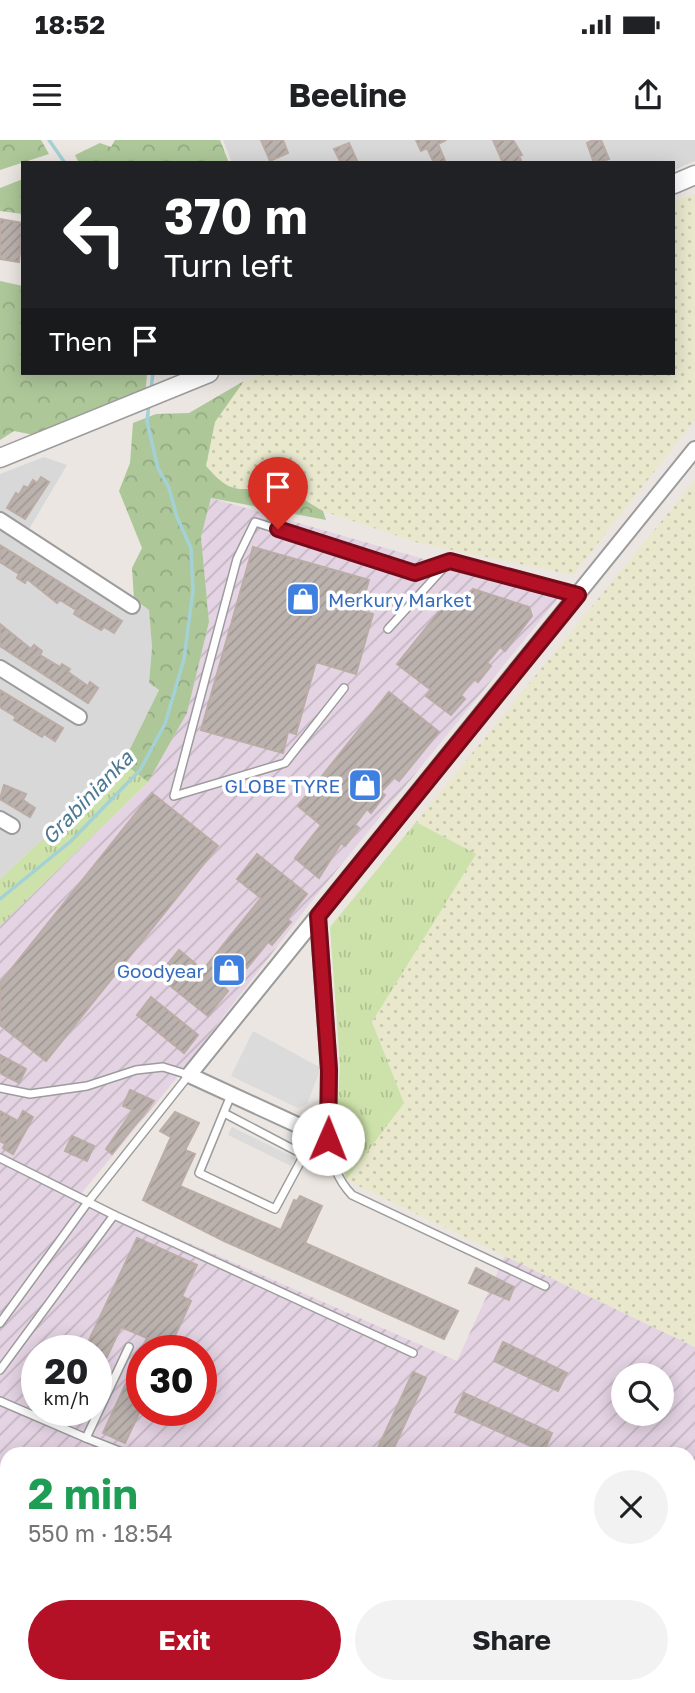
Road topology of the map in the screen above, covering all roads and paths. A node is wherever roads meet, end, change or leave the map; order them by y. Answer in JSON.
{"nodes":[{"id":1,"x":695,"y":175,"type":"edge"},
{"id":2,"x":675,"y":184,"type":"edge"},
{"id":3,"x":204,"y":375,"type":"edge"},
{"id":4,"x":695,"y":449,"type":"edge"},
{"id":5,"x":0,"y":458,"type":"edge"},
{"id":6,"x":0,"y":520,"type":"edge"},
{"id":7,"x":450,"y":561,"type":"junction"},
{"id":8,"x":578,"y":595,"type":"junction"},
{"id":9,"x":132,"y":606,"type":"dead end"},
{"id":10,"x":388,"y":629,"type":"dead end"},
{"id":11,"x":0,"y":668,"type":"edge"},
{"id":12,"x":344,"y":688,"type":"dead end"},
{"id":13,"x":79,"y":718,"type":"dead end"},
{"id":14,"x":318,"y":916,"type":"junction"},
{"id":15,"x":189,"y":1075,"type":"junction"},
{"id":16,"x":0,"y":1088,"type":"edge"},
{"id":17,"x":231,"y":1095,"type":"junction"},
{"id":18,"x":224,"y":1113,"type":"junction"},
{"id":19,"x":328,"y":1139,"type":"junction"},
{"id":20,"x":304,"y":1156,"type":"junction"},
{"id":21,"x":0,"y":1158,"type":"edge"},
{"id":22,"x":333,"y":1167,"type":"junction"},
{"id":23,"x":88,"y":1202,"type":"junction"},
{"id":24,"x":114,"y":1215,"type":"junction"},
{"id":25,"x":545,"y":1286,"type":"dead end"},
{"id":26,"x":0,"y":1322,"type":"edge"},
{"id":27,"x":126,"y":1353,"type":"edge"},
{"id":28,"x":413,"y":1353,"type":"dead end"},
{"id":29,"x":0,"y":1370,"type":"edge"},
{"id":30,"x":0,"y":1401,"type":"edge"},
{"id":31,"x":86,"y":1438,"type":"junction"},
{"id":32,"x":109,"y":1447,"type":"edge"}],
"edges":[{"from":1,"to":2,"type":"street"},
{"from":3,"to":5,"type":"street"},
{"from":4,"to":8,"type":"street"},
{"from":6,"to":9,"type":"street"},
{"from":7,"to":8,"type":"lane"},
{"from":7,"to":10,"type":"lane"},
{"from":7,"to":12,"type":"lane"},
{"from":8,"to":14,"type":"street"},
{"from":11,"to":13,"type":"street"},
{"from":14,"to":15,"type":"street"},
{"from":14,"to":19,"type":"street"},
{"from":15,"to":16,"type":"lane"},
{"from":15,"to":17,"type":"street"},
{"from":15,"to":23,"type":"lane"},
{"from":17,"to":18,"type":"lane"},
{"from":17,"to":19,"type":"street"},
{"from":18,"to":20,"type":"lane"},
{"from":18,"to":20,"type":"lane"},
{"from":19,"to":22,"type":"lane"},
{"from":20,"to":22,"type":"lane"},
{"from":21,"to":23,"type":"lane"},
{"from":22,"to":25,"type":"lane"},
{"from":23,"to":24,"type":"lane"},
{"from":23,"to":26,"type":"lane"},
{"from":24,"to":28,"type":"lane"},
{"from":24,"to":29,"type":"lane"},
{"from":27,"to":31,"type":"lane"},
{"from":30,"to":31,"type":"lane"},
{"from":31,"to":32,"type":"lane"}]}
